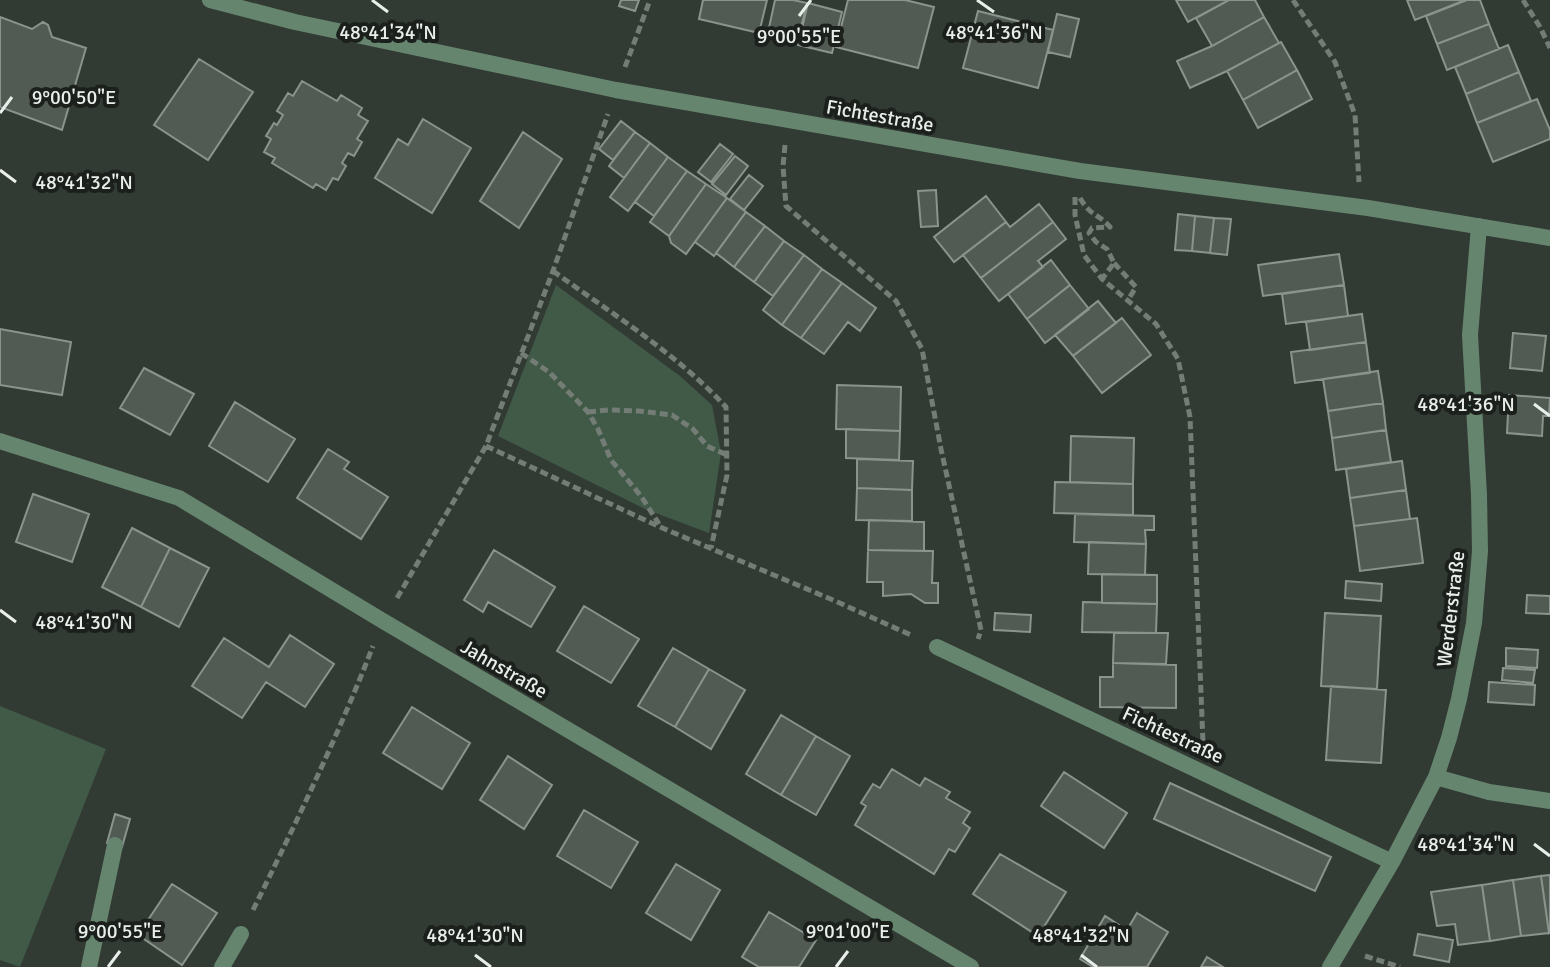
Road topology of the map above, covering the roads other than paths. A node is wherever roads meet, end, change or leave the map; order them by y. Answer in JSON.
{"nodes":[{"id":1,"x":210,"y":0,"type":"edge"},
{"id":2,"x":1479,"y":226,"type":"junction"},
{"id":3,"x":1550,"y":238,"type":"edge"},
{"id":4,"x":0,"y":441,"type":"edge"},
{"id":5,"x":937,"y":647,"type":"road end"},
{"id":6,"x":1436,"y":777,"type":"junction"},
{"id":7,"x":1550,"y":801,"type":"edge"},
{"id":8,"x":115,"y":845,"type":"dead end"},
{"id":9,"x":1392,"y":862,"type":"junction"},
{"id":10,"x":241,"y":934,"type":"road end"},
{"id":11,"x":89,"y":967,"type":"edge"},
{"id":12,"x":222,"y":967,"type":"edge"},
{"id":13,"x":971,"y":967,"type":"edge"},
{"id":14,"x":1330,"y":967,"type":"edge"}],
"edges":[{"from":1,"to":2,"type":"street","name":"Fichtestraße"},
{"from":2,"to":3,"type":"street","name":"Fichtestraße"},
{"from":2,"to":6,"type":"street","name":"Werderstraße"},
{"from":4,"to":13,"type":"street","name":"Jahnstraße"},
{"from":5,"to":9,"type":"street","name":"Fichtestraße"},
{"from":6,"to":7,"type":"street"},
{"from":6,"to":9,"type":"street","name":"Werderstraße"},
{"from":8,"to":11,"type":"street"},
{"from":9,"to":14,"type":"street","name":"Werderstraße"},
{"from":10,"to":12,"type":"street"}]}
